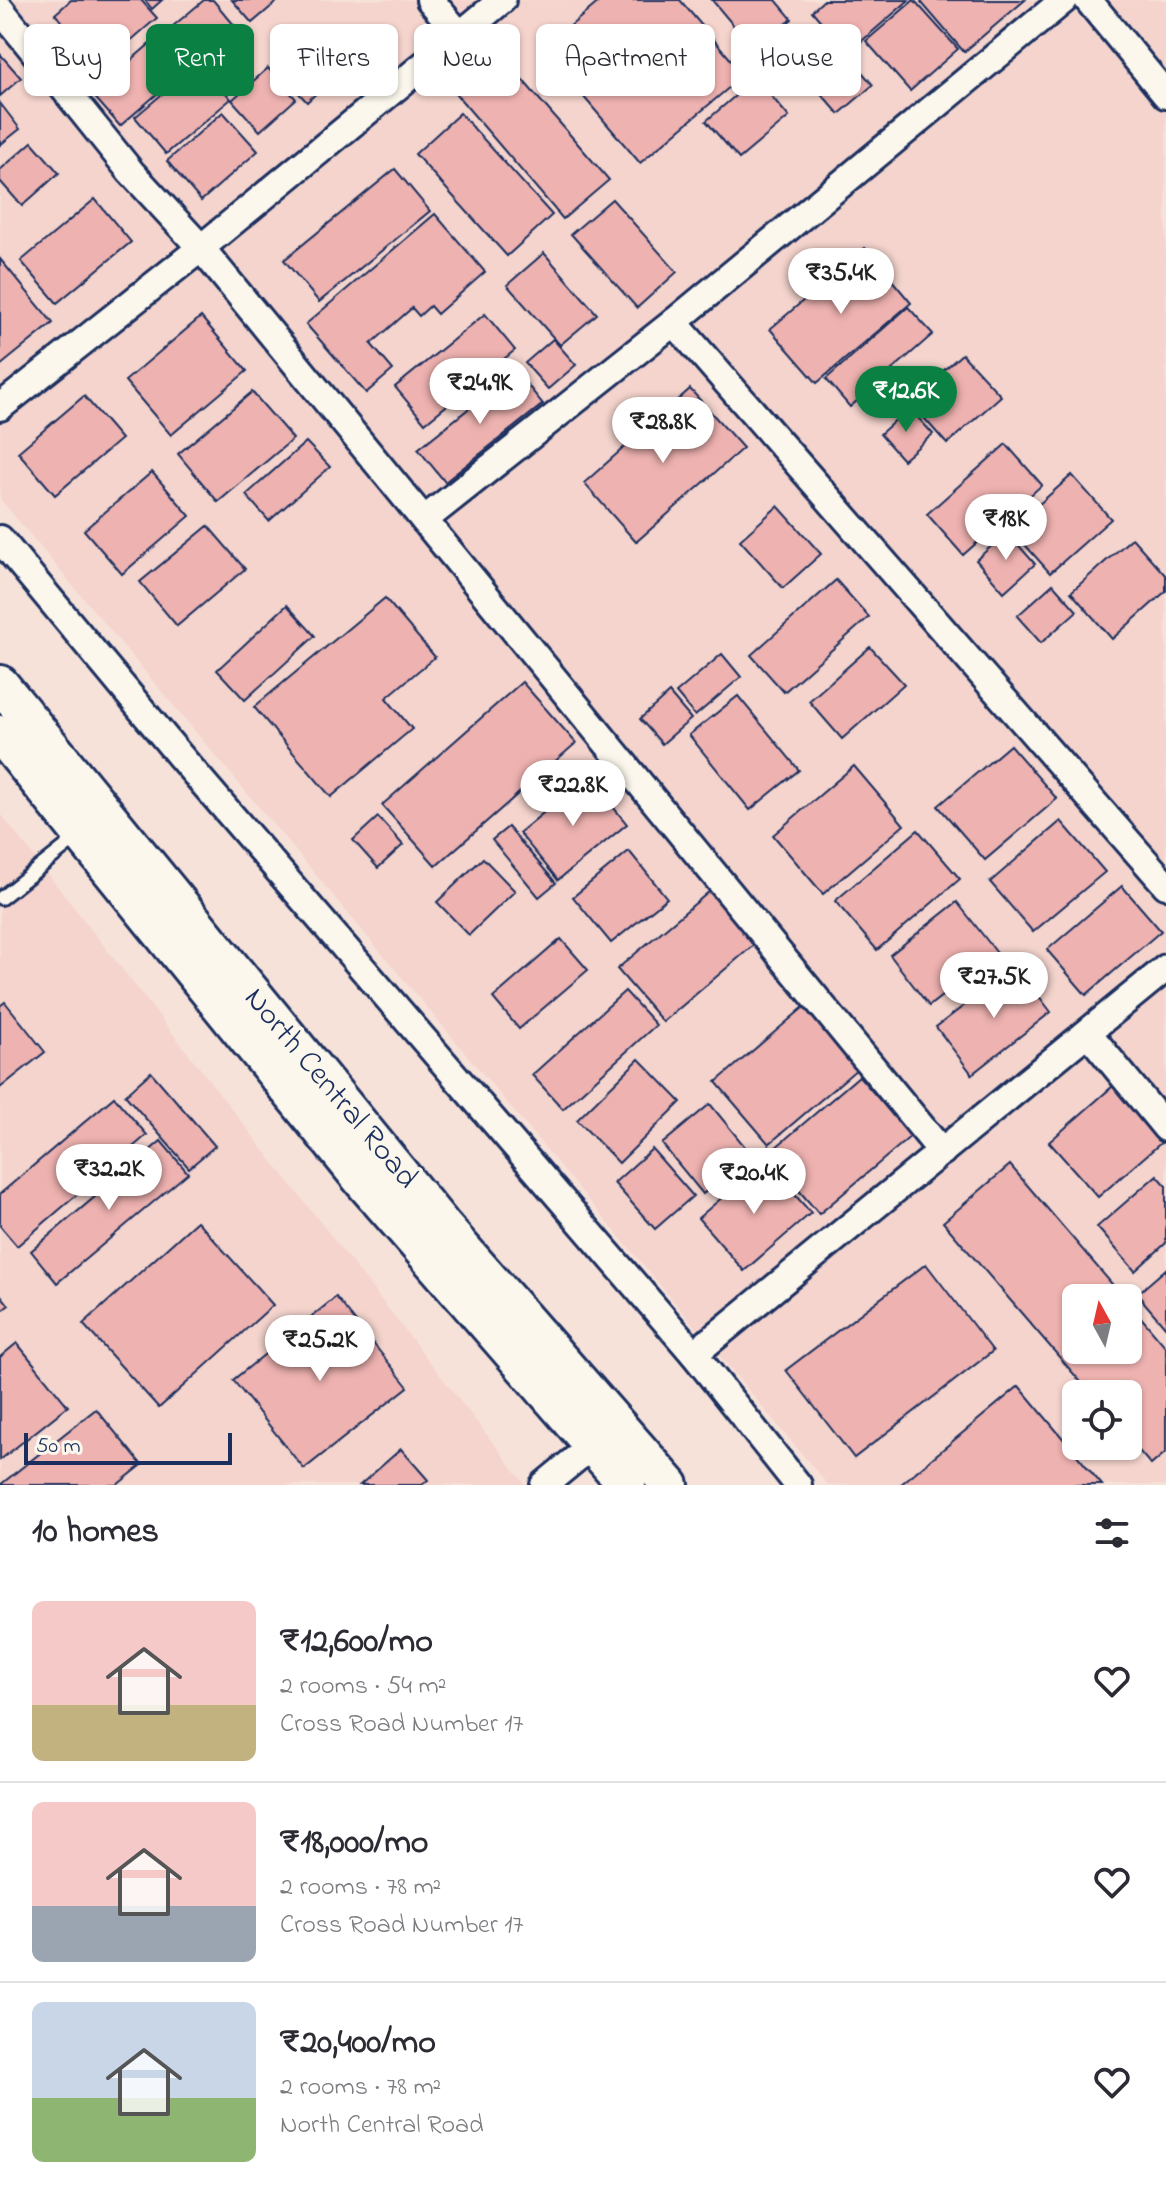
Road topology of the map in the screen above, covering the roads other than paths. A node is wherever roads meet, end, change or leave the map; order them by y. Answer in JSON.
{"nodes":[{"id":1,"x":430,"y":0,"type":"edge"},
{"id":2,"x":502,"y":0,"type":"edge"},
{"id":3,"x":1064,"y":0,"type":"edge"},
{"id":4,"x":1088,"y":0,"type":"edge"},
{"id":5,"x":0,"y":9,"type":"edge"},
{"id":6,"x":451,"y":24,"type":"edge"},
{"id":7,"x":473,"y":24,"type":"edge"},
{"id":8,"x":414,"y":73,"type":"edge"},
{"id":9,"x":1166,"y":95,"type":"edge"},
{"id":10,"x":201,"y":248,"type":"junction"},
{"id":11,"x":674,"y":322,"type":"junction"},
{"id":12,"x":0,"y":407,"type":"edge"},
{"id":13,"x":424,"y":520,"type":"junction"},
{"id":14,"x":0,"y":539,"type":"edge"},
{"id":15,"x":0,"y":684,"type":"edge"},
{"id":16,"x":0,"y":734,"type":"edge"},
{"id":17,"x":81,"y":834,"type":"junction"},
{"id":18,"x":1166,"y":885,"type":"edge"},
{"id":19,"x":1,"y":898,"type":"edge"},
{"id":20,"x":1166,"y":968,"type":"edge"},
{"id":21,"x":1088,"y":1033,"type":"junction"},
{"id":22,"x":1166,"y":1128,"type":"edge"},
{"id":23,"x":942,"y":1152,"type":"junction"},
{"id":24,"x":694,"y":1354,"type":"junction"},
{"id":25,"x":606,"y":1435,"type":"junction"},
{"id":26,"x":544,"y":1485,"type":"edge"},
{"id":27,"x":627,"y":1485,"type":"edge"},
{"id":28,"x":670,"y":1485,"type":"edge"},
{"id":29,"x":798,"y":1485,"type":"edge"}],
"edges":[{"from":1,"to":6,"type":"street"},
{"from":2,"to":7,"type":"street"},
{"from":3,"to":11,"type":"street"},
{"from":4,"to":9,"type":"street"},
{"from":5,"to":10,"type":"street"},
{"from":8,"to":10,"type":"street"},
{"from":10,"to":12,"type":"street"},
{"from":10,"to":13,"type":"street"},
{"from":11,"to":13,"type":"street"},
{"from":11,"to":18,"type":"street"},
{"from":13,"to":23,"type":"street"},
{"from":14,"to":24,"type":"street"},
{"from":15,"to":25,"type":"main road","name":"North Central Road"},
{"from":16,"to":17,"type":"main road","name":"North Central Road"},
{"from":17,"to":19,"type":"lane"},
{"from":17,"to":25,"type":"main road","name":"North Central Road"},
{"from":20,"to":21,"type":"street"},
{"from":21,"to":22,"type":"street"},
{"from":21,"to":23,"type":"street"},
{"from":23,"to":24,"type":"street"},
{"from":24,"to":29,"type":"street"},
{"from":25,"to":26,"type":"street"},
{"from":25,"to":27,"type":"main road","name":"North Central Road"},
{"from":25,"to":28,"type":"main road","name":"North Central Road"}]}
